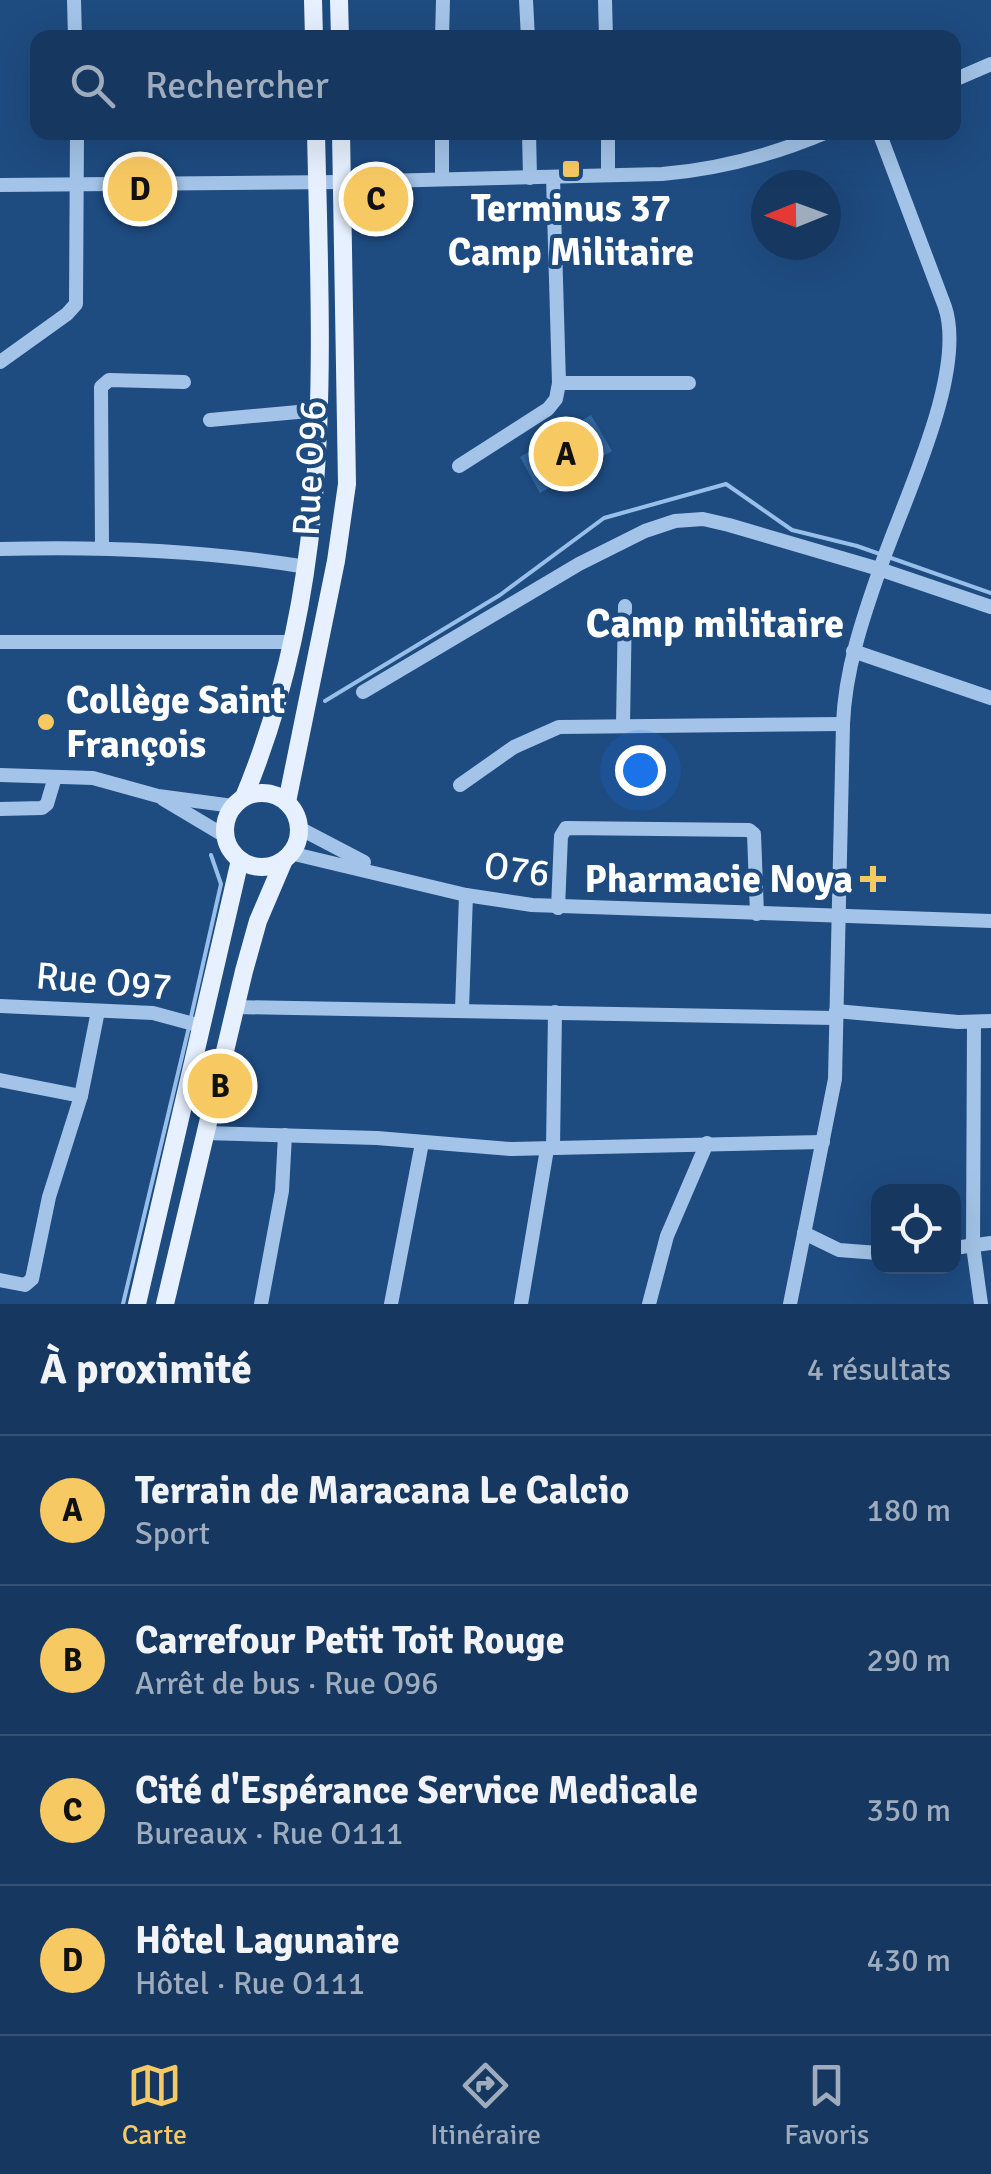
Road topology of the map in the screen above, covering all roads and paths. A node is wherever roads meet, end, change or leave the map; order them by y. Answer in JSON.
{"nodes":[{"id":1,"x":74,"y":0,"type":"edge"},
{"id":2,"x":313,"y":0,"type":"edge"},
{"id":3,"x":339,"y":0,"type":"edge"},
{"id":4,"x":443,"y":0,"type":"edge"},
{"id":5,"x":526,"y":0,"type":"edge"},
{"id":6,"x":605,"y":0,"type":"edge"},
{"id":7,"x":75,"y":30,"type":"edge"},
{"id":8,"x":314,"y":30,"type":"edge"},
{"id":9,"x":340,"y":30,"type":"edge"},
{"id":10,"x":442,"y":30,"type":"edge"},
{"id":11,"x":528,"y":30,"type":"edge"},
{"id":12,"x":606,"y":30,"type":"edge"},
{"id":13,"x":991,"y":64,"type":"edge"},
{"id":14,"x":961,"y":77,"type":"edge"},
{"id":15,"x":78,"y":140,"type":"edge"},
{"id":16,"x":316,"y":140,"type":"edge"},
{"id":17,"x":341,"y":140,"type":"edge"},
{"id":18,"x":442,"y":140,"type":"edge"},
{"id":19,"x":529,"y":140,"type":"edge"},
{"id":20,"x":608,"y":140,"type":"edge"},
{"id":21,"x":804,"y":140,"type":"edge"},
{"id":22,"x":881,"y":140,"type":"edge"},
{"id":23,"x":608,"y":176,"type":"junction"},
{"id":24,"x":553,"y":177,"type":"junction"},
{"id":25,"x":442,"y":178,"type":"junction"},
{"id":26,"x":530,"y":178,"type":"junction"},
{"id":27,"x":317,"y":182,"type":"junction"},
{"id":28,"x":342,"y":182,"type":"junction"},
{"id":29,"x":79,"y":183,"type":"junction"},
{"id":30,"x":0,"y":185,"type":"edge"},
{"id":31,"x":0,"y":362,"type":"edge"},
{"id":32,"x":184,"y":382,"type":"dead end"},
{"id":33,"x":559,"y":383,"type":"junction"},
{"id":34,"x":689,"y":383,"type":"dead end"},
{"id":35,"x":320,"y":410,"type":"junction"},
{"id":36,"x":210,"y":420,"type":"dead end"},
{"id":37,"x":459,"y":466,"type":"dead end"},
{"id":38,"x":102,"y":546,"type":"junction"},
{"id":39,"x":0,"y":549,"type":"edge"},
{"id":40,"x":307,"y":567,"type":"junction"},
{"id":41,"x":880,"y":569,"type":"junction"},
{"id":42,"x":626,"y":606,"type":"dead end"},
{"id":43,"x":991,"y":607,"type":"edge"},
{"id":44,"x":0,"y":642,"type":"edge"},
{"id":45,"x":293,"y":642,"type":"junction"},
{"id":46,"x":853,"y":651,"type":"junction"},
{"id":47,"x":363,"y":692,"type":"dead end"},
{"id":48,"x":991,"y":698,"type":"edge"},
{"id":49,"x":843,"y":724,"type":"junction"},
{"id":50,"x":623,"y":725,"type":"junction"},
{"id":51,"x":0,"y":775,"type":"edge"},
{"id":52,"x":54,"y":776,"type":"junction"},
{"id":53,"x":460,"y":785,"type":"dead end"},
{"id":54,"x":158,"y":796,"type":"junction"},
{"id":55,"x":239,"y":801,"type":"junction"},
{"id":56,"x":286,"y":802,"type":"junction"},
{"id":57,"x":0,"y":808,"type":"edge"},
{"id":58,"x":299,"y":828,"type":"junction"},
{"id":59,"x":225,"y":836,"type":"junction"},
{"id":60,"x":287,"y":856,"type":"junction"},
{"id":61,"x":240,"y":860,"type":"junction"},
{"id":62,"x":396,"y":877,"type":"junction"},
{"id":63,"x":466,"y":895,"type":"junction"},
{"id":64,"x":558,"y":908,"type":"junction"},
{"id":65,"x":757,"y":914,"type":"junction"},
{"id":66,"x":840,"y":917,"type":"junction"},
{"id":67,"x":991,"y":920,"type":"edge"},
{"id":68,"x":0,"y":1006,"type":"edge"},
{"id":69,"x":235,"y":1008,"type":"junction"},
{"id":70,"x":462,"y":1009,"type":"junction"},
{"id":71,"x":98,"y":1011,"type":"junction"},
{"id":72,"x":555,"y":1012,"type":"junction"},
{"id":73,"x":835,"y":1014,"type":"junction"},
{"id":74,"x":991,"y":1021,"type":"edge"},
{"id":75,"x":974,"y":1022,"type":"junction"},
{"id":76,"x":202,"y":1026,"type":"junction"},
{"id":77,"x":0,"y":1080,"type":"edge"},
{"id":78,"x":81,"y":1096,"type":"junction"},
{"id":79,"x":205,"y":1133,"type":"junction"},
{"id":80,"x":284,"y":1135,"type":"junction"},
{"id":81,"x":823,"y":1142,"type":"junction"},
{"id":82,"x":422,"y":1143,"type":"junction"},
{"id":83,"x":707,"y":1143,"type":"junction"},
{"id":84,"x":550,"y":1148,"type":"junction"},
{"id":85,"x":804,"y":1233,"type":"junction"},
{"id":86,"x":991,"y":1243,"type":"edge"},
{"id":87,"x":973,"y":1246,"type":"junction"},
{"id":88,"x":961,"y":1247,"type":"edge"},
{"id":89,"x":871,"y":1252,"type":"edge"},
{"id":90,"x":0,"y":1280,"type":"edge"},
{"id":91,"x":137,"y":1304,"type":"edge"},
{"id":92,"x":166,"y":1304,"type":"edge"},
{"id":93,"x":261,"y":1304,"type":"edge"},
{"id":94,"x":391,"y":1304,"type":"edge"},
{"id":95,"x":521,"y":1304,"type":"edge"},
{"id":96,"x":648,"y":1304,"type":"edge"},
{"id":97,"x":790,"y":1304,"type":"edge"},
{"id":98,"x":981,"y":1304,"type":"edge"}],
"edges":[{"from":1,"to":7,"type":"street"},
{"from":2,"to":8,"type":"main road"},
{"from":3,"to":9,"type":"main road"},
{"from":4,"to":10,"type":"street"},
{"from":5,"to":11,"type":"street"},
{"from":6,"to":12,"type":"street"},
{"from":13,"to":14,"type":"street"},
{"from":15,"to":29,"type":"street"},
{"from":16,"to":27,"type":"main road","name":"Rue O96"},
{"from":17,"to":28,"type":"main road","name":"Rue O96"},
{"from":18,"to":25,"type":"street"},
{"from":19,"to":26,"type":"street"},
{"from":20,"to":23,"type":"street"},
{"from":21,"to":23,"type":"street"},
{"from":22,"to":41,"type":"street"},
{"from":23,"to":24,"type":"street"},
{"from":24,"to":26,"type":"street"},
{"from":24,"to":33,"type":"street"},
{"from":25,"to":26,"type":"street"},
{"from":25,"to":28,"type":"street"},
{"from":27,"to":28,"type":"street"},
{"from":27,"to":29,"type":"street"},
{"from":27,"to":35,"type":"main road","name":"Rue O96"},
{"from":28,"to":56,"type":"main road","name":"Rue O96"},
{"from":29,"to":30,"type":"street"},
{"from":29,"to":31,"type":"street"},
{"from":32,"to":38,"type":"street"},
{"from":33,"to":34,"type":"street"},
{"from":33,"to":37,"type":"street"},
{"from":35,"to":36,"type":"street"},
{"from":35,"to":40,"type":"main road","name":"Rue O96"},
{"from":38,"to":39,"type":"street"},
{"from":38,"to":40,"type":"street"},
{"from":40,"to":45,"type":"main road","name":"Rue O96"},
{"from":41,"to":43,"type":"street"},
{"from":41,"to":46,"type":"street"},
{"from":41,"to":47,"type":"street"},
{"from":42,"to":50,"type":"street"},
{"from":44,"to":45,"type":"street"},
{"from":45,"to":55,"type":"main road","name":"Rue O96"},
{"from":46,"to":48,"type":"street"},
{"from":46,"to":49,"type":"street"},
{"from":49,"to":50,"type":"street"},
{"from":49,"to":66,"type":"street"},
{"from":50,"to":53,"type":"street"},
{"from":51,"to":52,"type":"street"},
{"from":52,"to":54,"type":"street"},
{"from":52,"to":57,"type":"street"},
{"from":54,"to":55,"type":"street"},
{"from":54,"to":59,"type":"street"},
{"from":55,"to":56,"type":"main road"},
{"from":55,"to":59,"type":"main road"},
{"from":56,"to":58,"type":"main road"},
{"from":58,"to":60,"type":"main road"},
{"from":58,"to":62,"type":"street"},
{"from":59,"to":61,"type":"main road"},
{"from":60,"to":61,"type":"main road"},
{"from":60,"to":62,"type":"street"},
{"from":60,"to":69,"type":"main road"},
{"from":61,"to":76,"type":"main road"},
{"from":62,"to":63,"type":"street","name":"O76"},
{"from":63,"to":64,"type":"street","name":"O76"},
{"from":63,"to":70,"type":"street"},
{"from":64,"to":65,"type":"street","name":"O76"},
{"from":64,"to":65,"type":"street"},
{"from":65,"to":66,"type":"street","name":"O76"},
{"from":66,"to":67,"type":"street","name":"O76"},
{"from":66,"to":73,"type":"street"},
{"from":68,"to":71,"type":"street","name":"Rue O97"},
{"from":69,"to":70,"type":"street"},
{"from":69,"to":79,"type":"main road"},
{"from":70,"to":72,"type":"street"},
{"from":71,"to":76,"type":"street","name":"Rue O97"},
{"from":71,"to":78,"type":"street"},
{"from":72,"to":73,"type":"street"},
{"from":72,"to":84,"type":"street"},
{"from":73,"to":75,"type":"street"},
{"from":73,"to":81,"type":"street"},
{"from":74,"to":75,"type":"street"},
{"from":75,"to":87,"type":"street"},
{"from":76,"to":91,"type":"main road"},
{"from":77,"to":78,"type":"street"},
{"from":78,"to":90,"type":"street"},
{"from":79,"to":80,"type":"street"},
{"from":79,"to":92,"type":"main road"},
{"from":80,"to":82,"type":"street"},
{"from":80,"to":93,"type":"street"},
{"from":81,"to":83,"type":"street"},
{"from":81,"to":85,"type":"street"},
{"from":82,"to":84,"type":"street"},
{"from":82,"to":94,"type":"street"},
{"from":83,"to":84,"type":"street"},
{"from":83,"to":96,"type":"street"},
{"from":84,"to":95,"type":"street"},
{"from":85,"to":89,"type":"street"},
{"from":85,"to":97,"type":"street"},
{"from":86,"to":87,"type":"street"},
{"from":87,"to":88,"type":"street"},
{"from":87,"to":98,"type":"street"}]}
